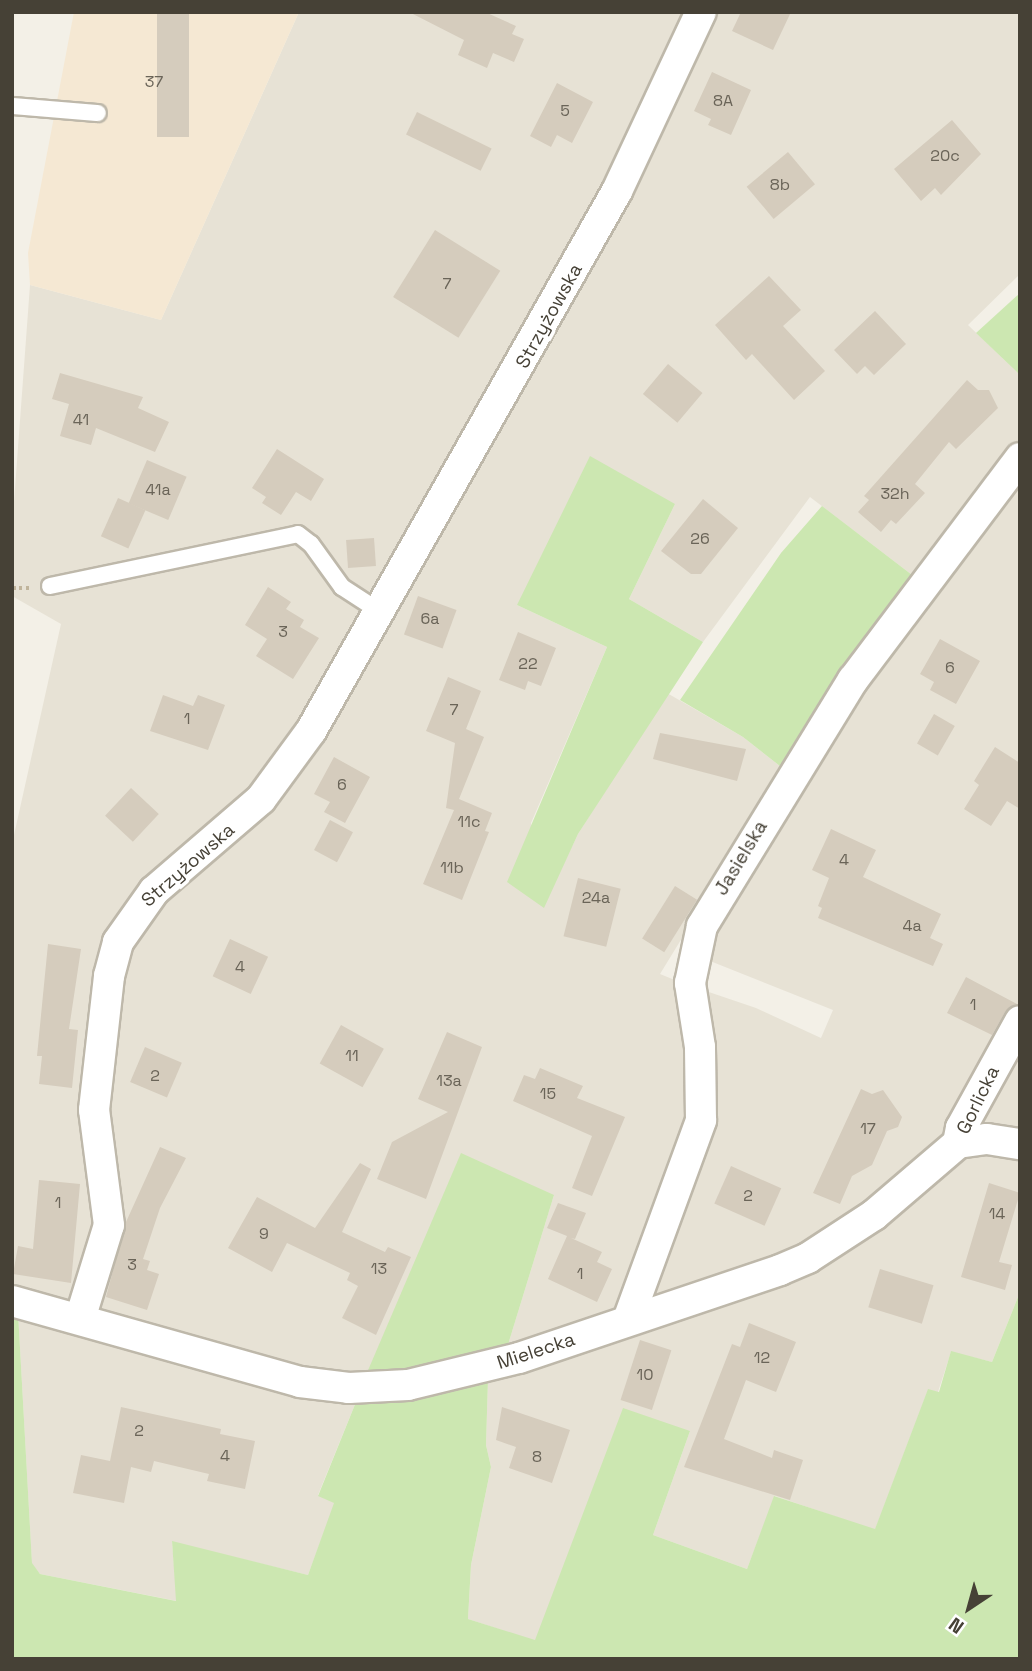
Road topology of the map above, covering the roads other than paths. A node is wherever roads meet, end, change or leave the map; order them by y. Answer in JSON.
{"nodes":[{"id":1,"x":701,"y":12,"type":"edge"},
{"id":2,"x":12,"y":106,"type":"edge"},
{"id":3,"x":98,"y":113,"type":"dead end"},
{"id":4,"x":1020,"y":457,"type":"edge"},
{"id":5,"x":50,"y":586,"type":"dead end"},
{"id":6,"x":379,"y":611,"type":"junction"},
{"id":7,"x":1020,"y":1021,"type":"edge"},
{"id":8,"x":958,"y":1143,"type":"junction"},
{"id":9,"x":1020,"y":1144,"type":"edge"},
{"id":10,"x":12,"y":1301,"type":"edge"},
{"id":11,"x":80,"y":1319,"type":"junction"},
{"id":12,"x":628,"y":1320,"type":"junction"}],
"edges":[{"from":1,"to":6,"type":"street","name":"Strzyżowska"},
{"from":2,"to":3,"type":"lane"},
{"from":4,"to":12,"type":"street","name":"Jasielska"},
{"from":5,"to":6,"type":"lane"},
{"from":6,"to":11,"type":"street","name":"Strzyżowska"},
{"from":7,"to":8,"type":"street","name":"Gorlicka"},
{"from":8,"to":9,"type":"street"},
{"from":8,"to":12,"type":"street","name":"Mielecka"},
{"from":10,"to":11,"type":"street","name":"Mielecka"},
{"from":11,"to":12,"type":"street","name":"Mielecka"}]}
